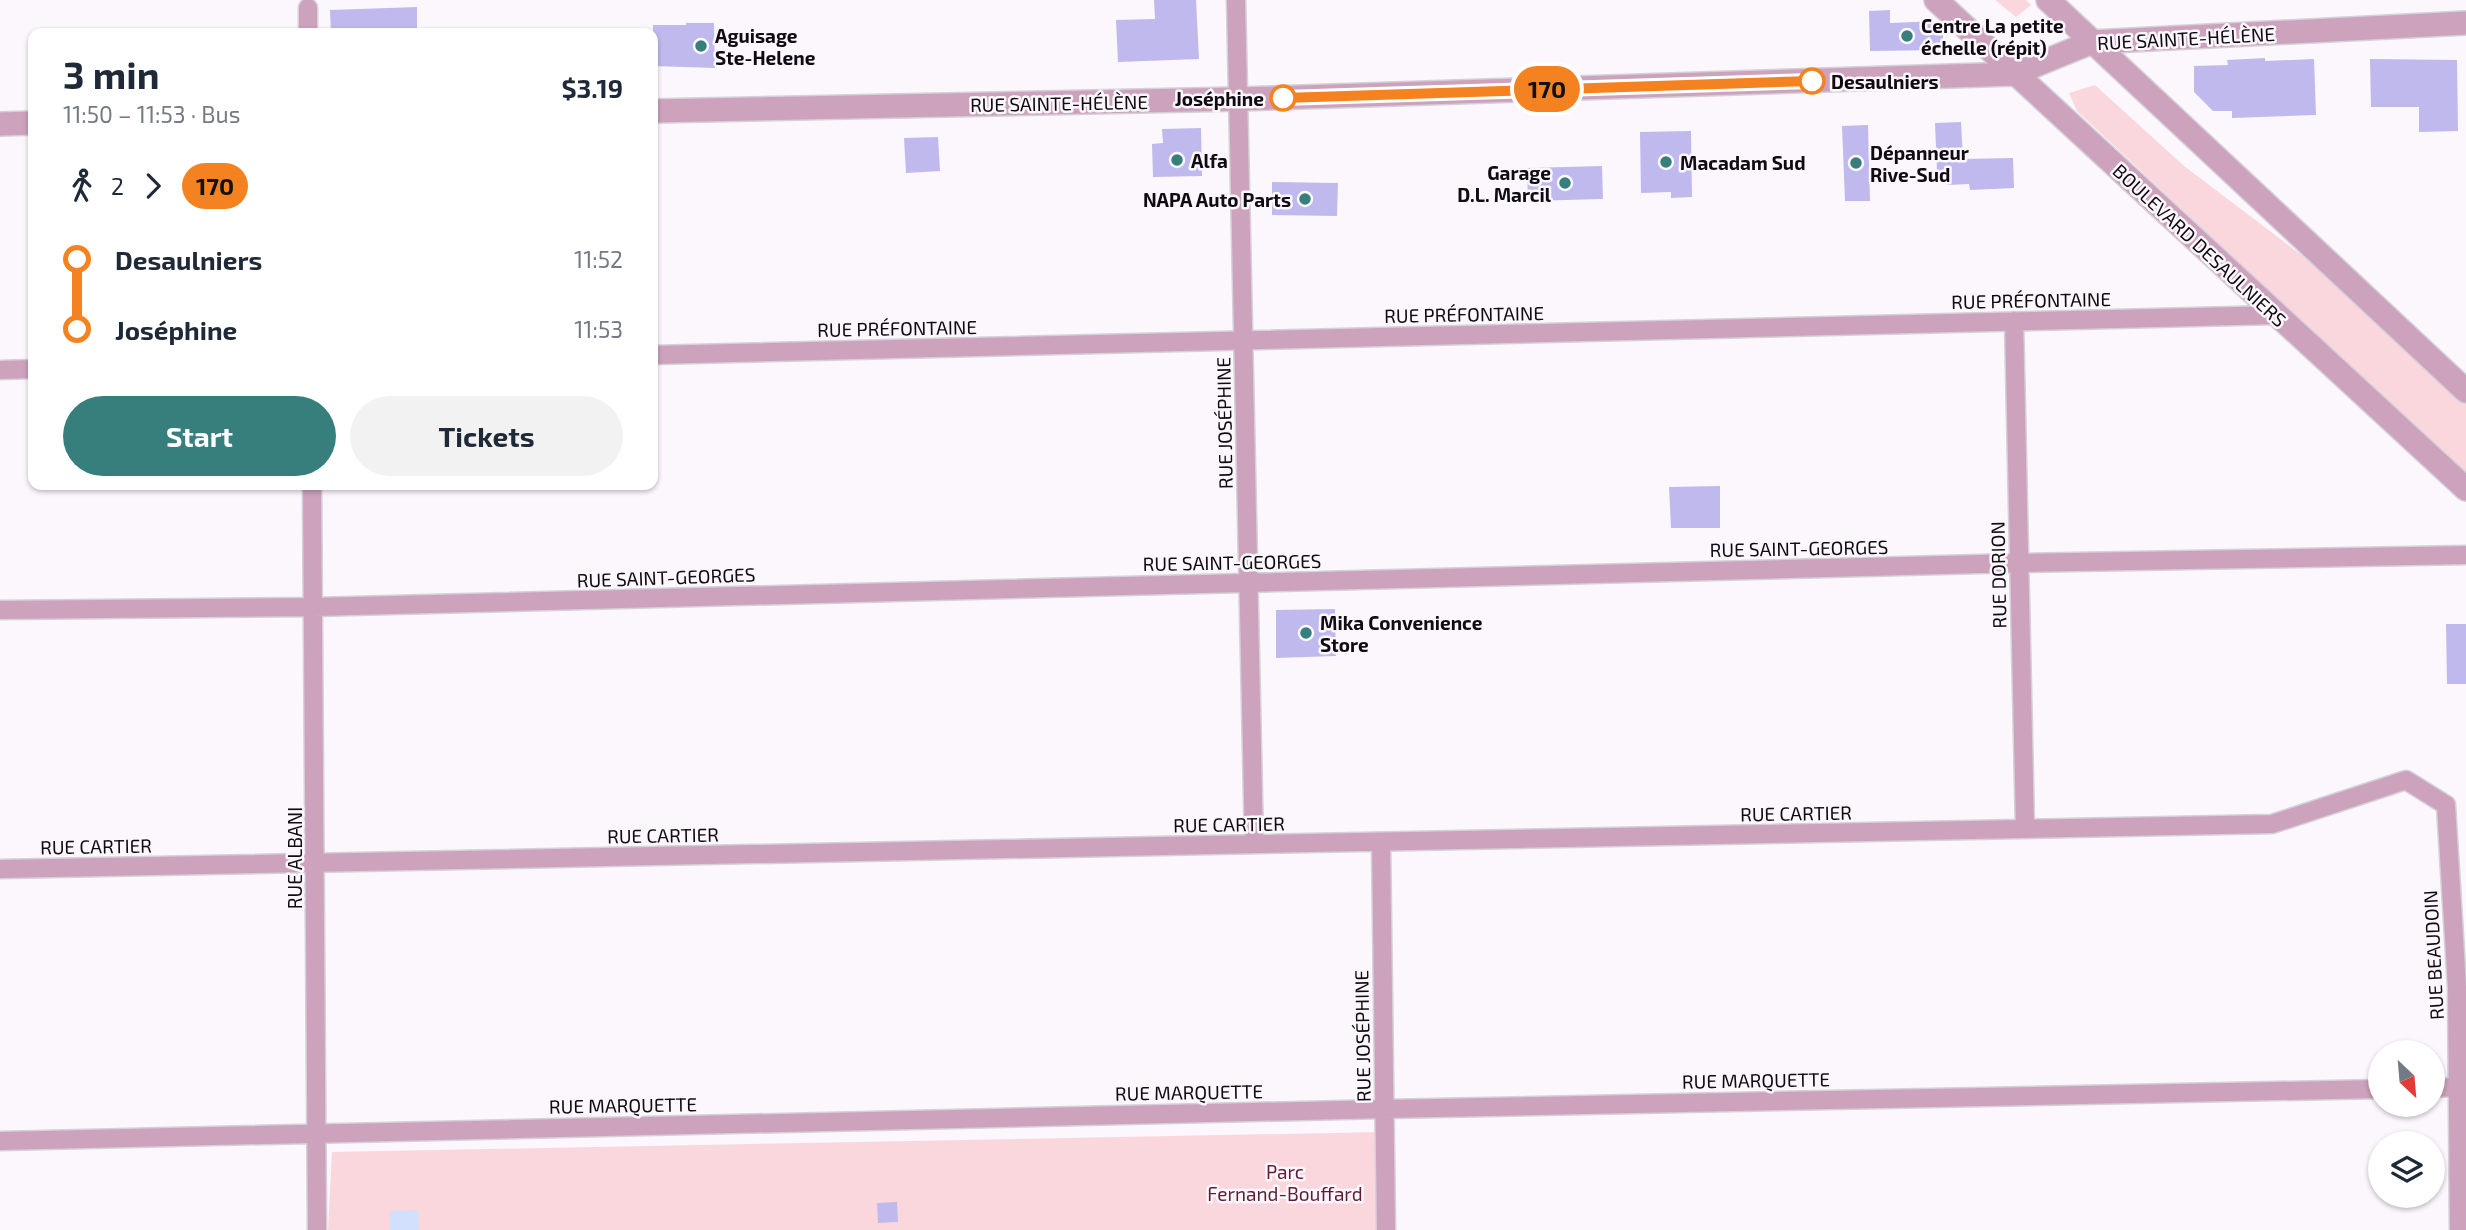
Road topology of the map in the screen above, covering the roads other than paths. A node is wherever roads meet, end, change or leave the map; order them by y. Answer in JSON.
{"nodes":[{"id":1,"x":1236,"y":0,"type":"edge"},
{"id":2,"x":1936,"y":0,"type":"edge"},
{"id":3,"x":2048,"y":0,"type":"edge"},
{"id":4,"x":308,"y":8,"type":"dead end"},
{"id":5,"x":2466,"y":23,"type":"edge"},
{"id":6,"x":308,"y":28,"type":"edge"},
{"id":7,"x":2092,"y":42,"type":"junction"},
{"id":8,"x":2014,"y":74,"type":"junction"},
{"id":9,"x":1238,"y":100,"type":"junction"},
{"id":10,"x":658,"y":111,"type":"edge"},
{"id":11,"x":28,"y":123,"type":"edge"},
{"id":12,"x":0,"y":124,"type":"edge"},
{"id":13,"x":2276,"y":315,"type":"junction"},
{"id":14,"x":2014,"y":321,"type":"junction"},
{"id":15,"x":1244,"y":340,"type":"junction"},
{"id":16,"x":658,"y":355,"type":"edge"},
{"id":17,"x":28,"y":369,"type":"edge"},
{"id":18,"x":0,"y":370,"type":"edge"},
{"id":19,"x":2466,"y":391,"type":"edge"},
{"id":20,"x":2466,"y":489,"type":"edge"},
{"id":21,"x":312,"y":490,"type":"edge"},
{"id":22,"x":2466,"y":555,"type":"edge"},
{"id":23,"x":2019,"y":563,"type":"junction"},
{"id":24,"x":1249,"y":583,"type":"junction"},
{"id":25,"x":313,"y":607,"type":"junction"},
{"id":26,"x":0,"y":610,"type":"edge"},
{"id":27,"x":2446,"y":805,"type":"joint"},
{"id":28,"x":2025,"y":829,"type":"junction"},
{"id":29,"x":1381,"y":842,"type":"junction"},
{"id":30,"x":1254,"y":844,"type":"junction"},
{"id":31,"x":315,"y":863,"type":"junction"},
{"id":32,"x":0,"y":869,"type":"edge"},
{"id":33,"x":2462,"y":992,"type":"edge"},
{"id":34,"x":2463,"y":1085,"type":"edge"},
{"id":35,"x":2445,"y":1086,"type":"edge"},
{"id":36,"x":2368,"y":1089,"type":"edge"},
{"id":37,"x":1384,"y":1109,"type":"junction"},
{"id":38,"x":317,"y":1133,"type":"junction"},
{"id":39,"x":0,"y":1142,"type":"edge"},
{"id":40,"x":317,"y":1230,"type":"edge"},
{"id":41,"x":1386,"y":1230,"type":"edge"},
{"id":42,"x":2459,"y":1230,"type":"edge"}],
"edges":[{"from":1,"to":9,"type":"street","name":"RUE JOSÉPHINE"},
{"from":2,"to":8,"type":"street","name":"BOULEVARD DESAULNIERS"},
{"from":3,"to":7,"type":"street"},
{"from":4,"to":6,"type":"street"},
{"from":5,"to":7,"type":"street","name":"RUE SAINTE-HÉLÈNE"},
{"from":7,"to":8,"type":"street","name":"RUE SAINTE-HÉLÈNE"},
{"from":7,"to":19,"type":"street"},
{"from":8,"to":9,"type":"street","name":"RUE SAINTE-HÉLÈNE"},
{"from":8,"to":13,"type":"street","name":"BOULEVARD DESAULNIERS"},
{"from":9,"to":10,"type":"street","name":"RUE SAINTE-HÉLÈNE"},
{"from":9,"to":15,"type":"street","name":"RUE JOSÉPHINE"},
{"from":11,"to":12,"type":"street"},
{"from":13,"to":14,"type":"street","name":"RUE PRÉFONTAINE"},
{"from":13,"to":20,"type":"street","name":"BOULEVARD DESAULNIERS"},
{"from":14,"to":15,"type":"street","name":"RUE PRÉFONTAINE"},
{"from":14,"to":23,"type":"street","name":"RUE DORION"},
{"from":15,"to":16,"type":"street","name":"RUE PRÉFONTAINE"},
{"from":15,"to":24,"type":"street","name":"RUE JOSÉPHINE"},
{"from":17,"to":18,"type":"street"},
{"from":21,"to":25,"type":"street","name":"RUE ALBANI"},
{"from":22,"to":23,"type":"street","name":"RUE SAINT-GEORGES"},
{"from":23,"to":24,"type":"street","name":"RUE SAINT-GEORGES"},
{"from":23,"to":28,"type":"street","name":"RUE DORION"},
{"from":24,"to":25,"type":"street","name":"RUE SAINT-GEORGES"},
{"from":24,"to":30,"type":"street","name":"RUE JOSÉPHINE"},
{"from":25,"to":26,"type":"street","name":"RUE SAINT-GEORGES"},
{"from":25,"to":31,"type":"street","name":"RUE ALBANI"},
{"from":27,"to":28,"type":"street","name":"RUE CARTIER"},
{"from":27,"to":33,"type":"street","name":"RUE BEAUDOIN"},
{"from":28,"to":29,"type":"street","name":"RUE CARTIER"},
{"from":29,"to":30,"type":"street","name":"RUE CARTIER"},
{"from":29,"to":37,"type":"street","name":"RUE JOSÉPHINE"},
{"from":30,"to":31,"type":"street","name":"RUE CARTIER"},
{"from":31,"to":32,"type":"street","name":"RUE CARTIER"},
{"from":31,"to":38,"type":"street","name":"RUE ALBANI"},
{"from":33,"to":34,"type":"street","name":"RUE BEAUDOIN"},
{"from":34,"to":35,"type":"street"},
{"from":34,"to":42,"type":"street","name":"RUE BEAUDOIN"},
{"from":36,"to":37,"type":"street","name":"RUE MARQUETTE"},
{"from":37,"to":38,"type":"street","name":"RUE MARQUETTE"},
{"from":37,"to":41,"type":"street","name":"RUE JOSÉPHINE"},
{"from":38,"to":39,"type":"street","name":"RUE MARQUETTE"},
{"from":38,"to":40,"type":"street","name":"RUE ALBANI"}]}
